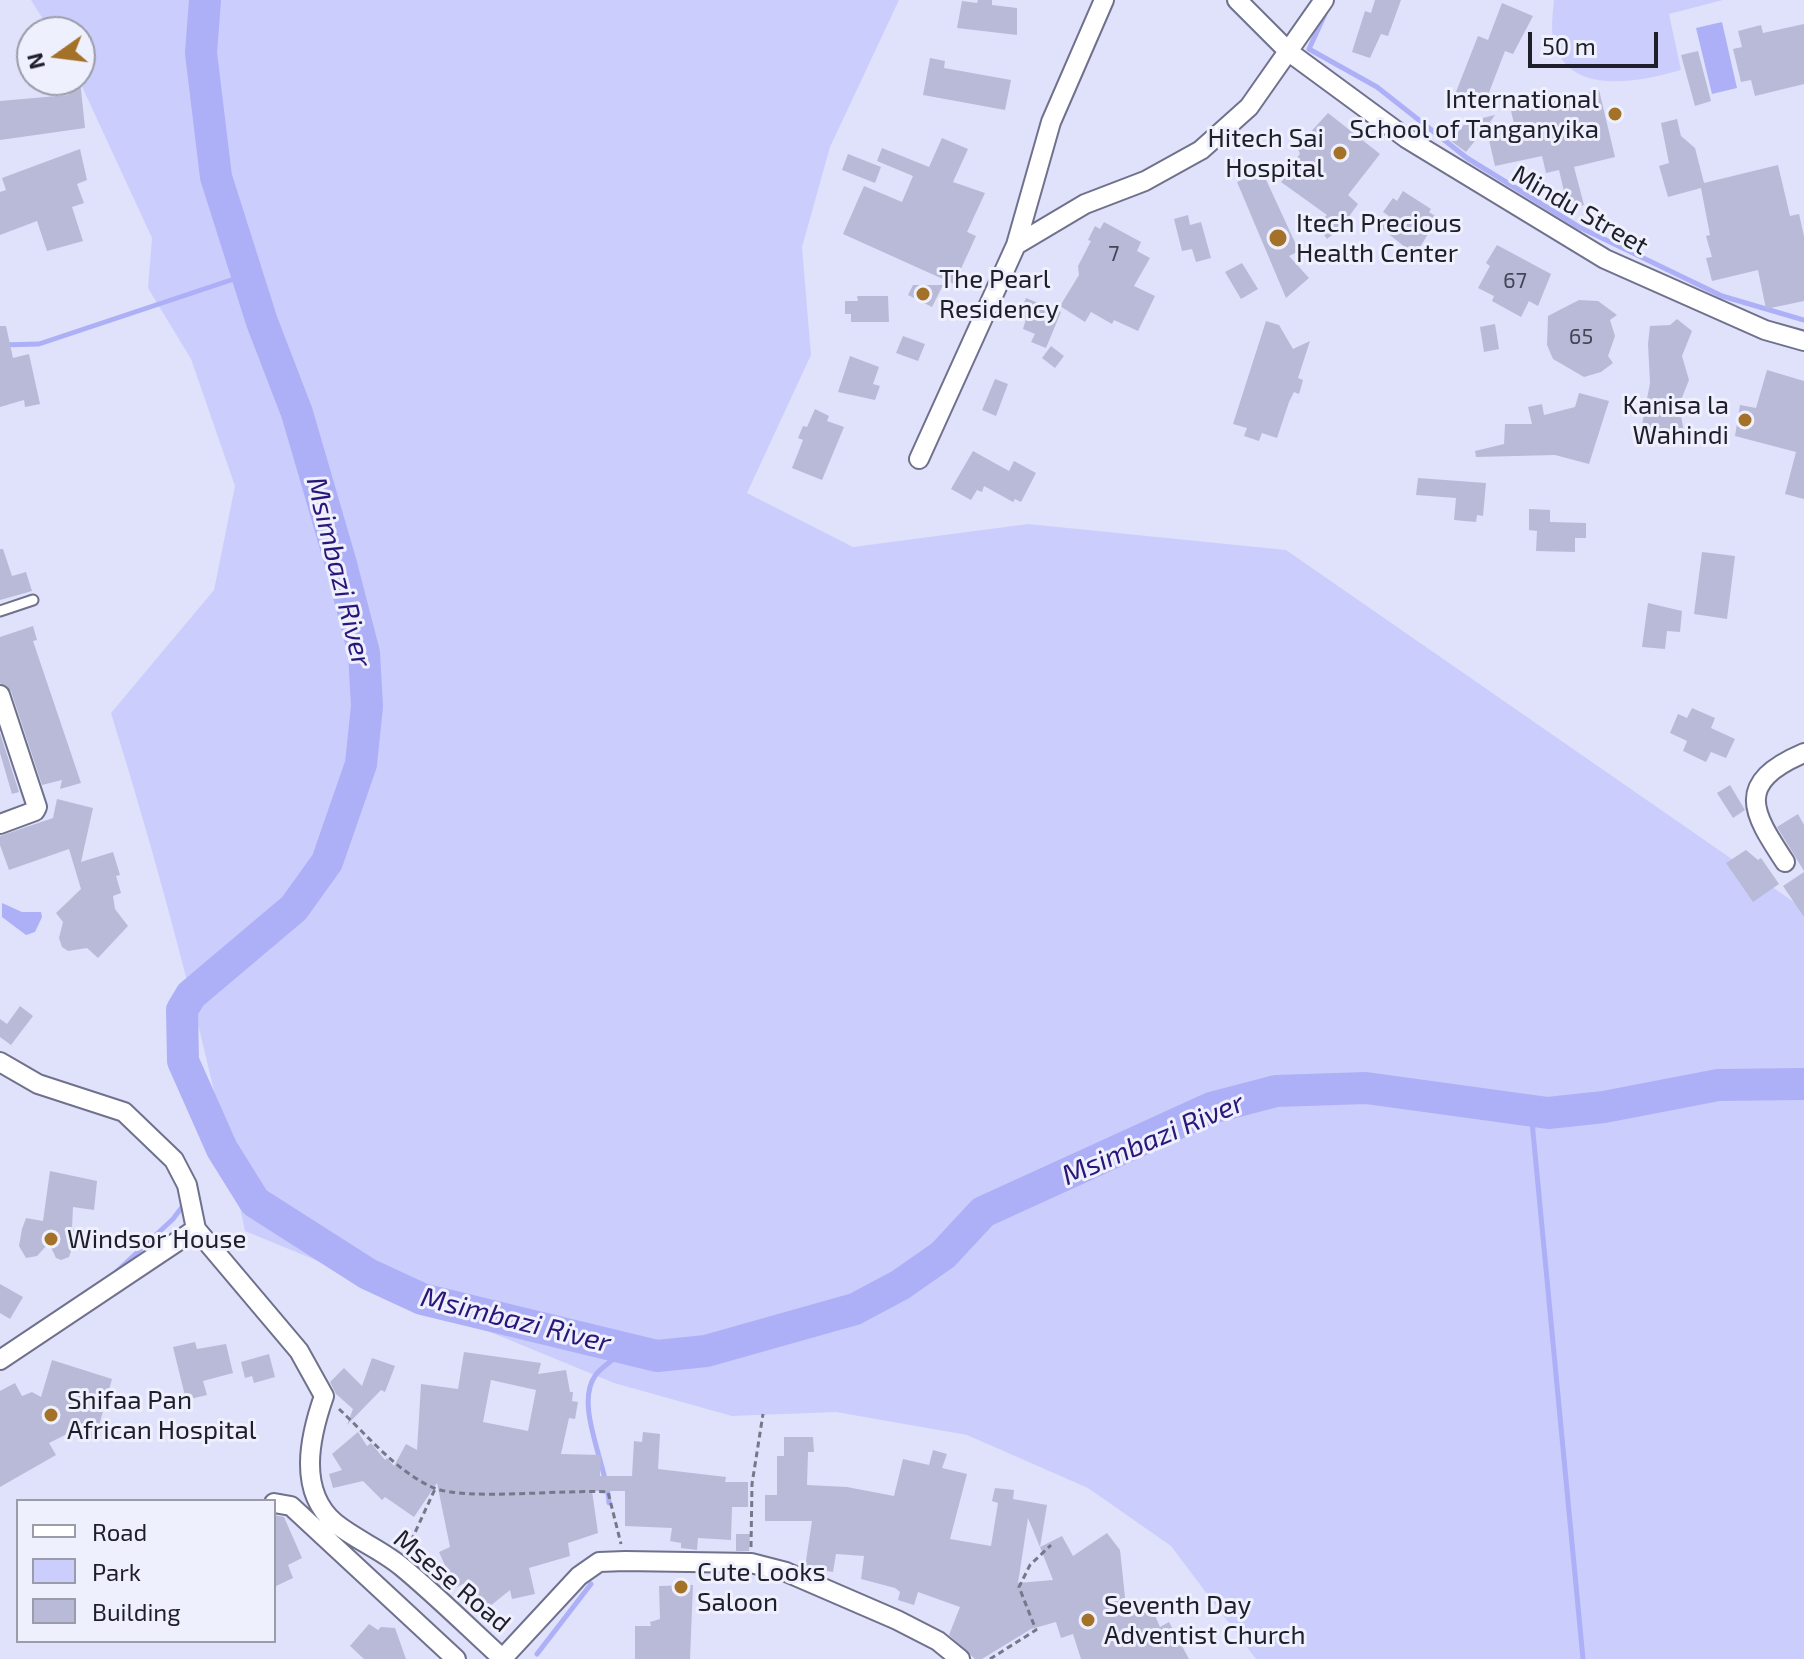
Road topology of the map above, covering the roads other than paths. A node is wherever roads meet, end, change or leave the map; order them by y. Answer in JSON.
{"nodes":[{"id":1,"x":1104,"y":0,"type":"edge"},
{"id":2,"x":1237,"y":0,"type":"edge"},
{"id":3,"x":1324,"y":0,"type":"edge"},
{"id":4,"x":1289,"y":52,"type":"junction"},
{"id":5,"x":1016,"y":245,"type":"junction"},
{"id":6,"x":1804,"y":341,"type":"edge"},
{"id":7,"x":919,"y":459,"type":"dead end"},
{"id":8,"x":33,"y":600,"type":"dead end"},
{"id":9,"x":0,"y":611,"type":"edge"},
{"id":10,"x":0,"y":695,"type":"edge"},
{"id":11,"x":1804,"y":753,"type":"edge"},
{"id":12,"x":0,"y":824,"type":"edge"},
{"id":13,"x":1785,"y":862,"type":"dead end"},
{"id":14,"x":0,"y":1062,"type":"edge"},
{"id":15,"x":196,"y":1229,"type":"junction"},
{"id":16,"x":0,"y":1360,"type":"edge"},
{"id":17,"x":276,"y":1503,"type":"edge"},
{"id":18,"x":456,"y":1659,"type":"edge"},
{"id":19,"x":503,"y":1659,"type":"edge"},
{"id":20,"x":960,"y":1659,"type":"edge"}],
"edges":[{"from":1,"to":5,"type":"street"},
{"from":2,"to":4,"type":"street","name":"Mindu Street"},
{"from":3,"to":4,"type":"street"},
{"from":4,"to":5,"type":"street"},
{"from":4,"to":6,"type":"street","name":"Mindu Street"},
{"from":5,"to":7,"type":"street"},
{"from":8,"to":9,"type":"lane"},
{"from":10,"to":12,"type":"street"},
{"from":11,"to":13,"type":"street"},
{"from":14,"to":15,"type":"street"},
{"from":15,"to":16,"type":"street"},
{"from":15,"to":19,"type":"street","name":"Msese Road"},
{"from":17,"to":18,"type":"street"},
{"from":19,"to":20,"type":"street"}]}
